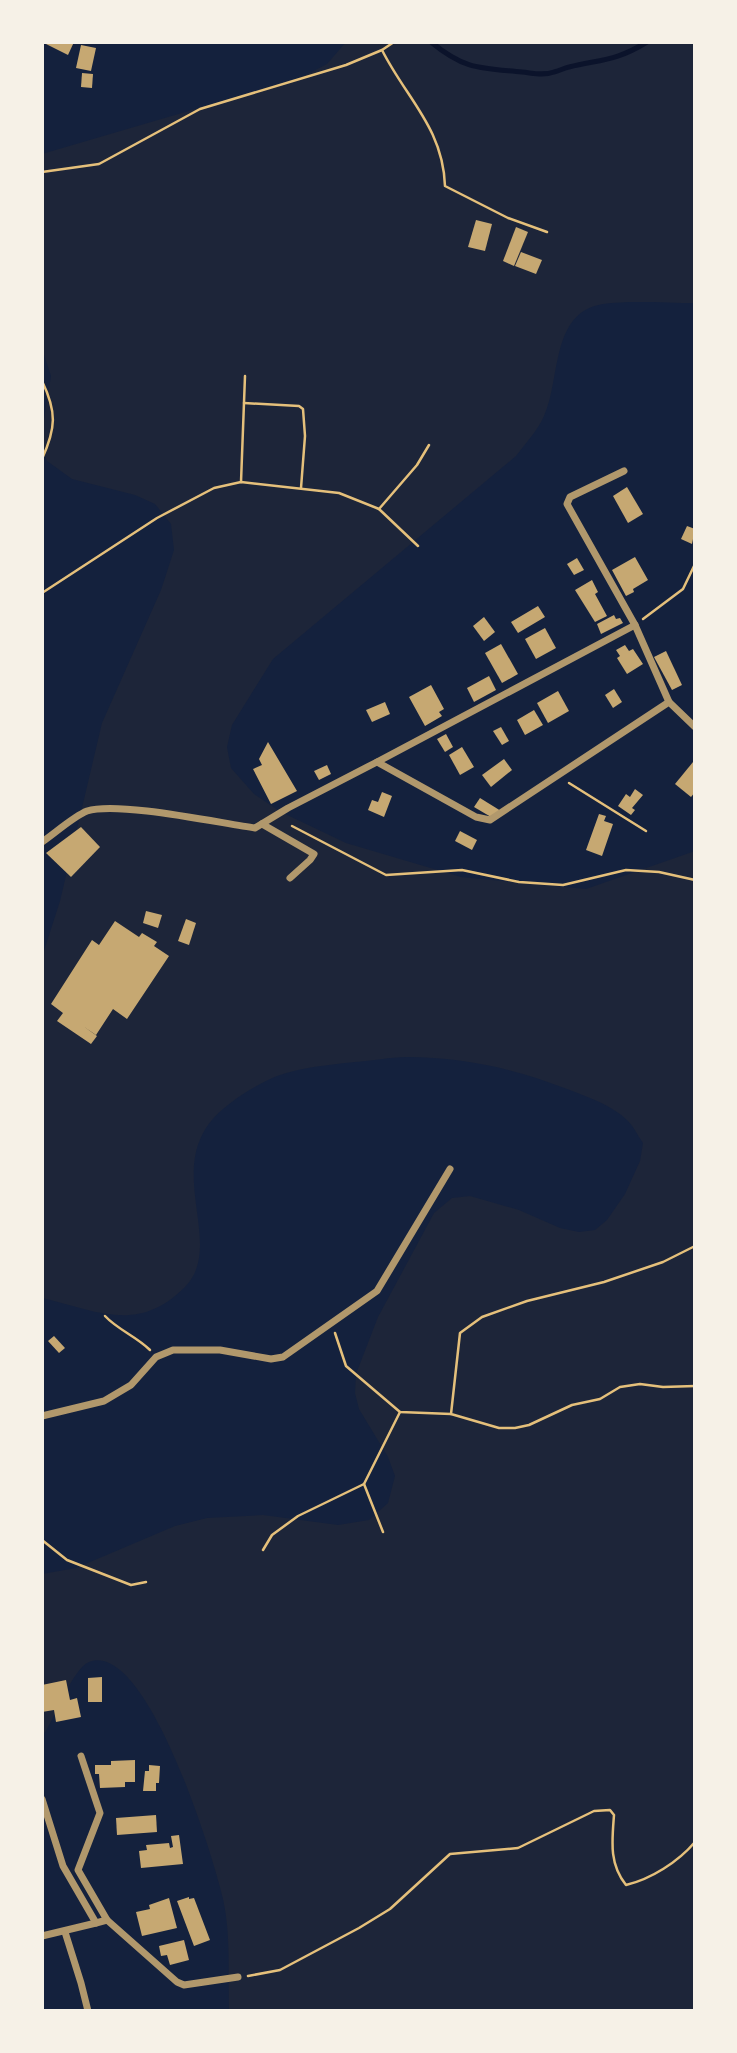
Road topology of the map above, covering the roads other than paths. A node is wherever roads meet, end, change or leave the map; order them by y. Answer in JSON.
{"nodes":[{"id":1,"x":624,"y":471,"type":"dead end"},
{"id":2,"x":635,"y":625,"type":"junction"},
{"id":3,"x":670,"y":702,"type":"junction"},
{"id":4,"x":695,"y":727,"type":"edge"},
{"id":5,"x":377,"y":762,"type":"junction"},
{"id":6,"x":262,"y":824,"type":"junction"},
{"id":7,"x":42,"y":842,"type":"edge"},
{"id":8,"x":290,"y":877,"type":"dead end"},
{"id":9,"x":450,"y":1169,"type":"dead end"},
{"id":10,"x":42,"y":1416,"type":"edge"},
{"id":11,"x":80,"y":1756,"type":"dead end"},
{"id":12,"x":42,"y":1799,"type":"edge"},
{"id":13,"x":107,"y":1920,"type":"junction"},
{"id":14,"x":96,"y":1923,"type":"junction"},
{"id":15,"x":65,"y":1932,"type":"junction"},
{"id":16,"x":42,"y":1936,"type":"edge"},
{"id":17,"x":238,"y":1977,"type":"road end"},
{"id":18,"x":88,"y":2011,"type":"edge"}],
"edges":[{"from":1,"to":2,"type":"street"},
{"from":2,"to":3,"type":"street"},
{"from":2,"to":5,"type":"street"},
{"from":3,"to":4,"type":"street"},
{"from":3,"to":5,"type":"street"},
{"from":5,"to":6,"type":"street"},
{"from":6,"to":7,"type":"street"},
{"from":6,"to":8,"type":"street"},
{"from":9,"to":10,"type":"street"},
{"from":11,"to":13,"type":"street"},
{"from":12,"to":14,"type":"street"},
{"from":13,"to":14,"type":"street"},
{"from":13,"to":17,"type":"street"},
{"from":14,"to":15,"type":"street"},
{"from":15,"to":16,"type":"street"},
{"from":15,"to":18,"type":"street"}]}
